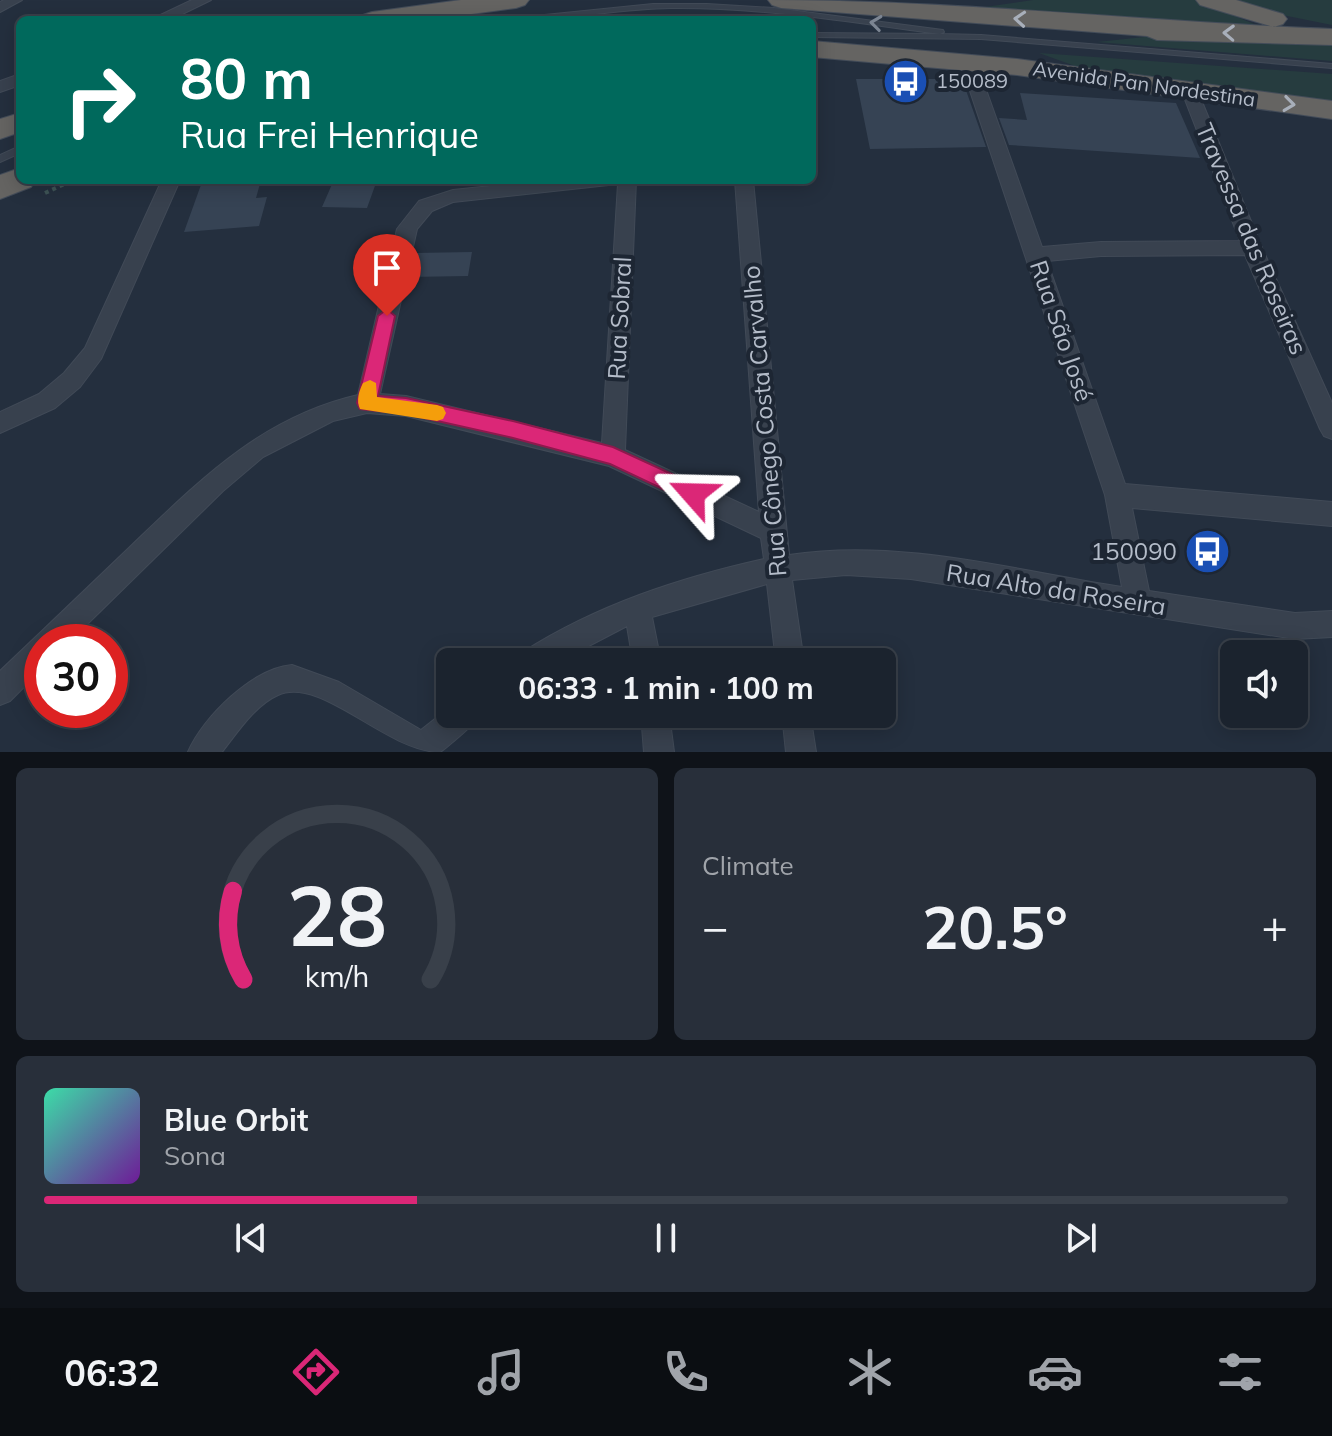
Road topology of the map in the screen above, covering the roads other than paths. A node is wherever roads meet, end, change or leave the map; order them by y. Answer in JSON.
{"nodes":[{"id":1,"x":15,"y":0,"type":"edge"},
{"id":2,"x":204,"y":0,"type":"edge"},
{"id":3,"x":505,"y":0,"type":"edge"},
{"id":4,"x":516,"y":0,"type":"edge"},
{"id":5,"x":781,"y":0,"type":"edge"},
{"id":6,"x":999,"y":0,"type":"edge"},
{"id":7,"x":1209,"y":0,"type":"edge"},
{"id":8,"x":952,"y":6,"type":"edge"},
{"id":9,"x":0,"y":8,"type":"edge"},
{"id":10,"x":166,"y":16,"type":"edge"},
{"id":11,"x":399,"y":16,"type":"edge"},
{"id":12,"x":557,"y":16,"type":"edge"},
{"id":13,"x":1182,"y":31,"type":"junction"},
{"id":14,"x":1332,"y":31,"type":"edge"},
{"id":15,"x":816,"y":35,"type":"edge"},
{"id":16,"x":1332,"y":37,"type":"edge"},
{"id":17,"x":906,"y":38,"type":"junction"},
{"id":18,"x":1043,"y":42,"type":"junction"},
{"id":19,"x":816,"y":49,"type":"edge"},
{"id":20,"x":976,"y":50,"type":"junction"},
{"id":21,"x":1332,"y":66,"type":"edge"},
{"id":22,"x":1065,"y":73,"type":"junction"},
{"id":23,"x":1190,"y":92,"type":"junction"},
{"id":24,"x":1332,"y":110,"type":"edge"},
{"id":25,"x":169,"y":184,"type":"edge"},
{"id":26,"x":572,"y":184,"type":"edge"},
{"id":27,"x":627,"y":184,"type":"edge"},
{"id":28,"x":744,"y":184,"type":"edge"},
{"id":29,"x":1252,"y":248,"type":"junction"},
{"id":30,"x":1036,"y":255,"type":"junction"},
{"id":31,"x":367,"y":403,"type":"junction"},
{"id":32,"x":0,"y":423,"type":"edge"},
{"id":33,"x":1332,"y":429,"type":"edge"},
{"id":34,"x":613,"y":456,"type":"junction"},
{"id":35,"x":1117,"y":495,"type":"junction"},
{"id":36,"x":1332,"y":514,"type":"edge"},
{"id":37,"x":773,"y":531,"type":"junction"},
{"id":38,"x":779,"y":567,"type":"junction"},
{"id":39,"x":1138,"y":603,"type":"junction"},
{"id":40,"x":637,"y":610,"type":"junction"},
{"id":41,"x":69,"y":624,"type":"edge"},
{"id":42,"x":1332,"y":624,"type":"edge"},
{"id":43,"x":552,"y":648,"type":"edge"},
{"id":44,"x":644,"y":648,"type":"edge"},
{"id":45,"x":788,"y":648,"type":"edge"},
{"id":46,"x":24,"y":668,"type":"edge"},
{"id":47,"x":0,"y":691,"type":"edge"},
{"id":48,"x":446,"y":728,"type":"edge"},
{"id":49,"x":656,"y":728,"type":"edge"},
{"id":50,"x":798,"y":728,"type":"edge"},
{"id":51,"x":418,"y":749,"type":"edge"},
{"id":52,"x":203,"y":752,"type":"edge"},
{"id":53,"x":659,"y":752,"type":"edge"},
{"id":54,"x":801,"y":752,"type":"edge"}],
"edges":[{"from":1,"to":9,"type":"street"},
{"from":2,"to":10,"type":"street"},
{"from":3,"to":4,"type":"highway"},
{"from":3,"to":11,"type":"highway"},
{"from":5,"to":8,"type":"highway"},
{"from":6,"to":8,"type":"highway"},
{"from":7,"to":14,"type":"highway"},
{"from":13,"to":8,"type":"highway","one_way":true},
{"from":20,"to":12,"type":"lane","one_way":true},
{"from":16,"to":13,"type":"highway","one_way":true},
{"from":13,"to":18,"type":"highway"},
{"from":15,"to":17,"type":"lane"},
{"from":17,"to":20,"type":"lane"},
{"from":17,"to":22,"type":"highway"},
{"from":18,"to":20,"type":"lane"},
{"from":18,"to":21,"type":"lane"},
{"from":19,"to":20,"type":"highway","name":"Avenida Pan Nordestina"},
{"from":20,"to":22,"type":"highway","name":"Avenida Pan Nordestina"},
{"from":20,"to":30,"type":"street","name":"Rua São José"},
{"from":22,"to":23,"type":"highway","name":"Avenida Pan Nordestina"},
{"from":23,"to":24,"type":"highway","name":"Avenida Pan Nordestina","one_way":true},
{"from":23,"to":29,"type":"street","name":"Travessa das Roseiras"},
{"from":25,"to":32,"type":"street"},
{"from":26,"to":31,"type":"street"},
{"from":27,"to":34,"type":"street","name":"Rua Sobral"},
{"from":28,"to":37,"type":"street","name":"Rua Cônego Costa Carvalho"},
{"from":29,"to":30,"type":"street"},
{"from":29,"to":33,"type":"street","name":"Travessa das Roseiras"},
{"from":30,"to":35,"type":"street","name":"Rua São José"},
{"from":31,"to":34,"type":"street"},
{"from":31,"to":41,"type":"street"},
{"from":34,"to":37,"type":"street"},
{"from":35,"to":36,"type":"street"},
{"from":35,"to":39,"type":"street","name":"Rua São José"},
{"from":37,"to":38,"type":"street","name":"Rua Cônego Costa Carvalho"},
{"from":38,"to":39,"type":"street","name":"Rua Alto da Roseira"},
{"from":38,"to":40,"type":"street","name":"Rua Alto da Roseira"},
{"from":38,"to":45,"type":"street","name":"Rua Cônego Costa Carvalho"},
{"from":39,"to":42,"type":"street","name":"Rua Alto da Roseira"},
{"from":40,"to":43,"type":"street","name":"Rua Alto da Roseira"},
{"from":40,"to":44,"type":"street"},
{"from":46,"to":47,"type":"street"},
{"from":48,"to":51,"type":"street"},
{"from":49,"to":53,"type":"street"},
{"from":50,"to":54,"type":"street"},
{"from":51,"to":52,"type":"street"}]}
